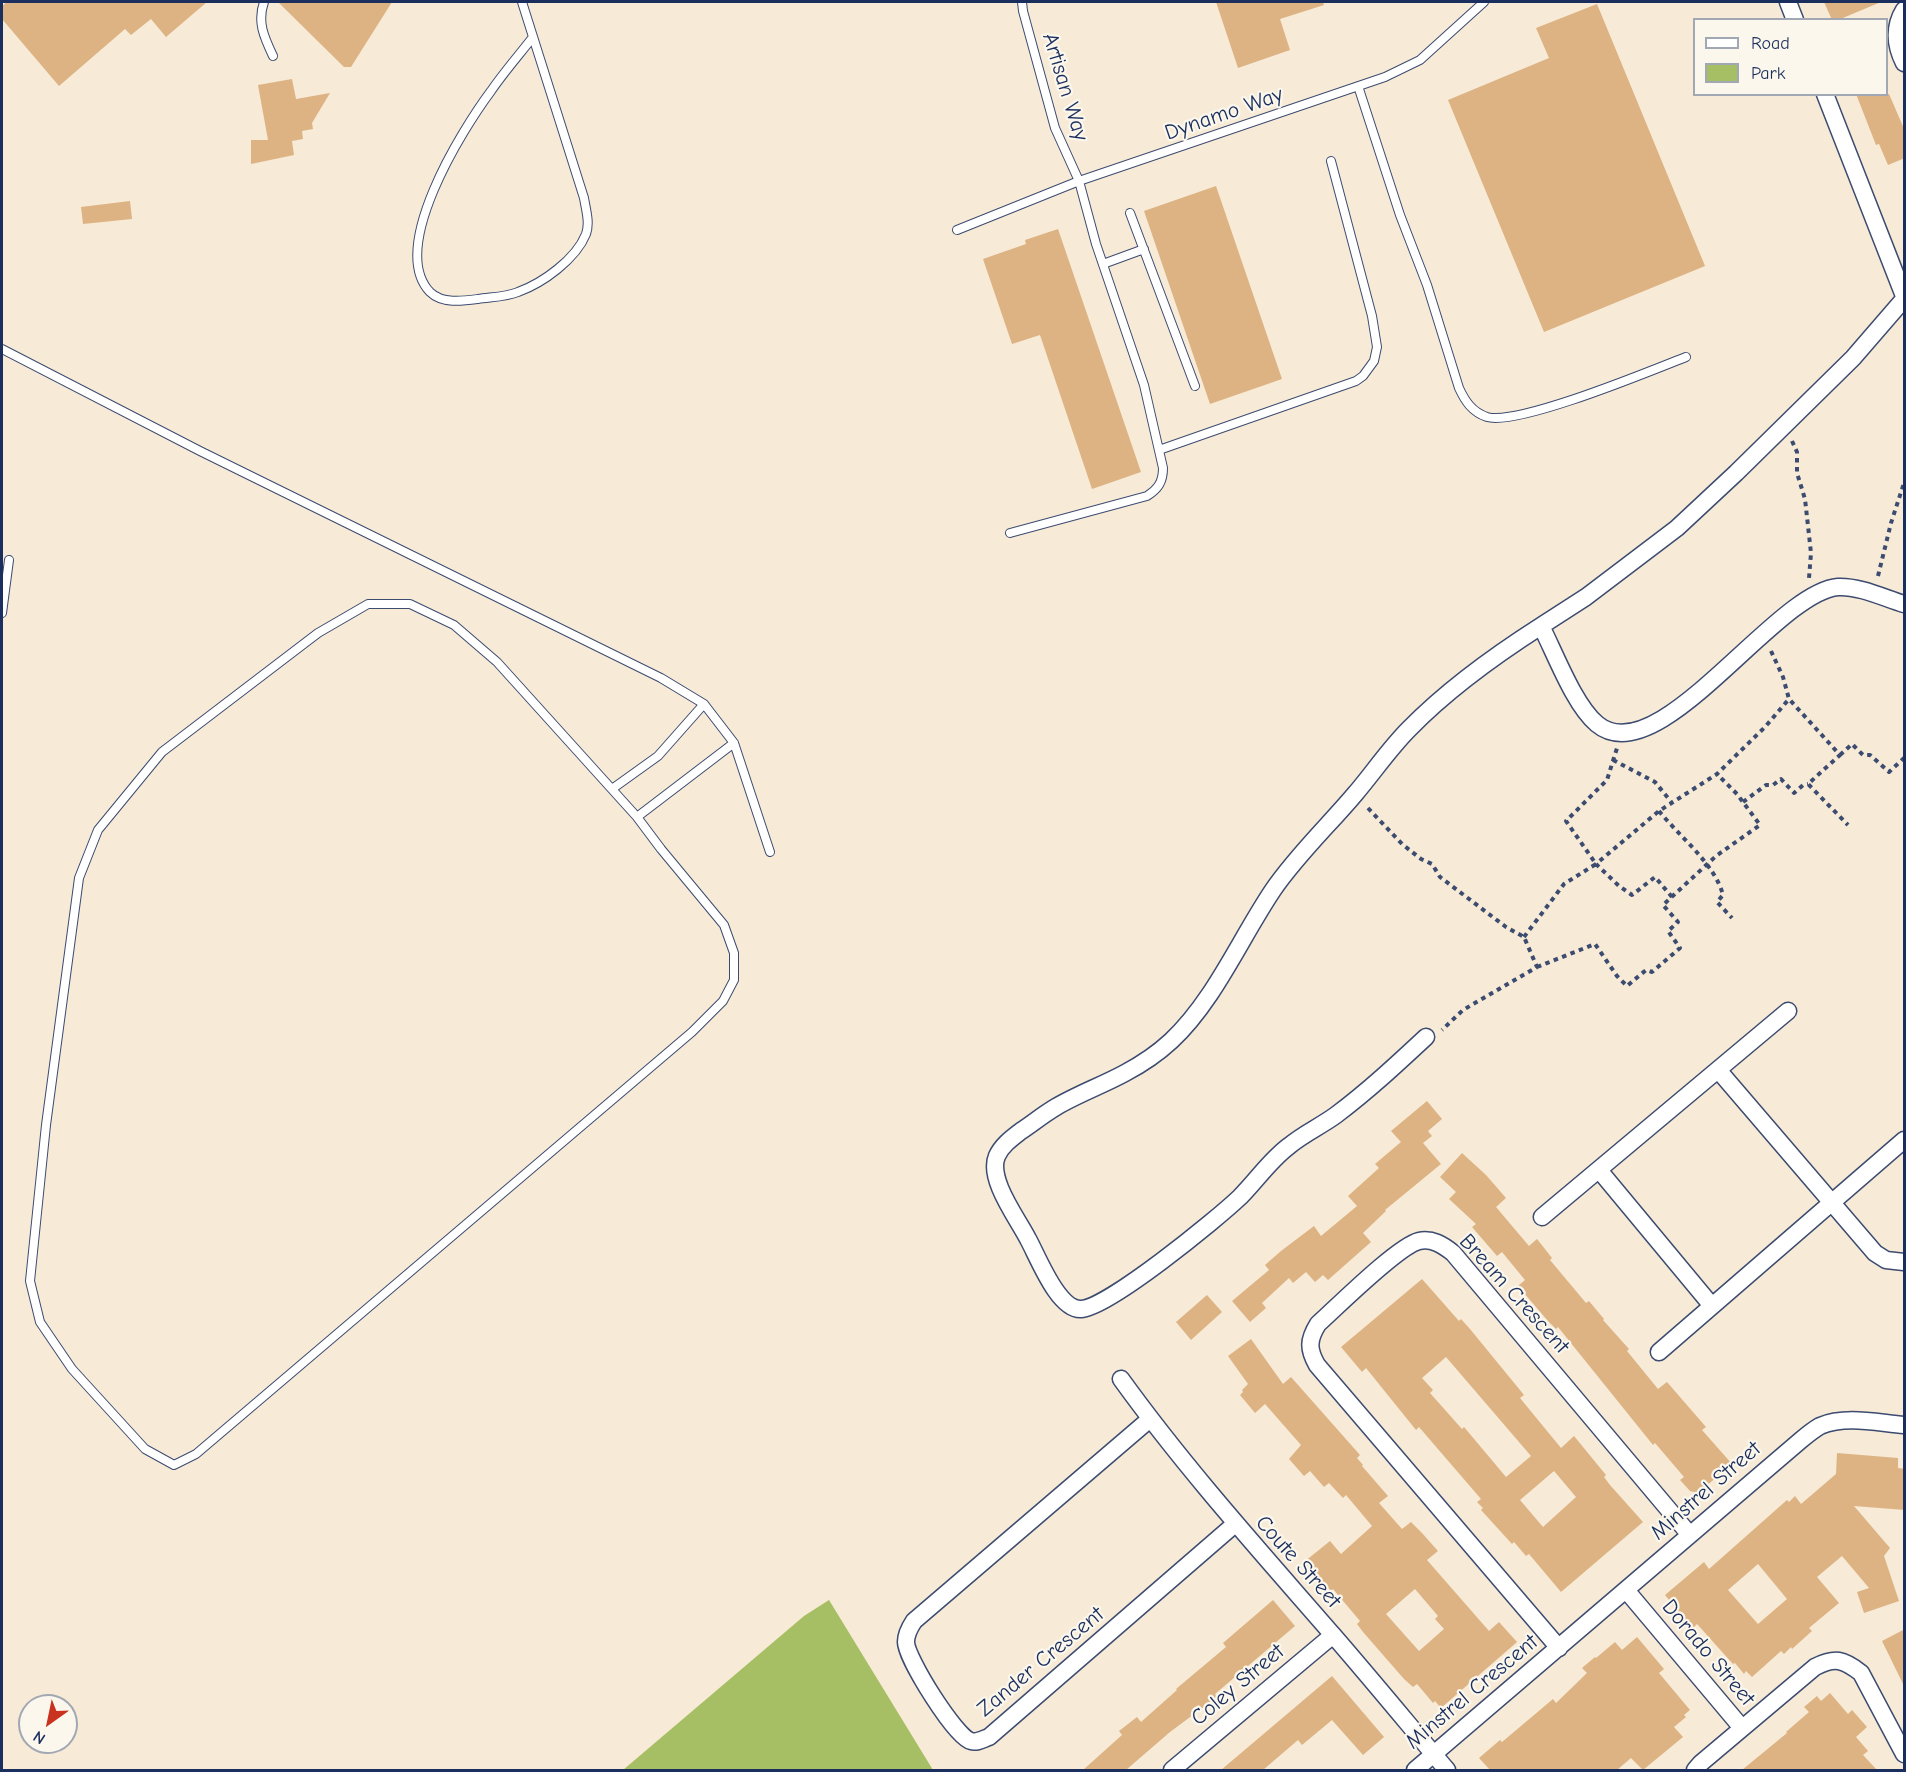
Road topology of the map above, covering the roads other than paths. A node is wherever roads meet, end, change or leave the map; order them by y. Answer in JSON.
{"nodes":[{"id":1,"x":264,"y":2,"type":"edge"},
{"id":2,"x":522,"y":2,"type":"edge"},
{"id":3,"x":1022,"y":2,"type":"edge"},
{"id":4,"x":1484,"y":2,"type":"edge"},
{"id":5,"x":1788,"y":2,"type":"edge"},
{"id":6,"x":1905,"y":10,"type":"edge"},
{"id":7,"x":1794,"y":18,"type":"edge"},
{"id":8,"x":533,"y":37,"type":"junction"},
{"id":9,"x":273,"y":56,"type":"dead end"},
{"id":10,"x":1905,"y":63,"type":"edge"},
{"id":11,"x":1358,"y":86,"type":"junction"},
{"id":12,"x":1826,"y":96,"type":"edge"},
{"id":13,"x":1331,"y":161,"type":"dead end"},
{"id":14,"x":1079,"y":181,"type":"junction"},
{"id":15,"x":1130,"y":213,"type":"dead end"},
{"id":16,"x":957,"y":230,"type":"dead end"},
{"id":17,"x":1144,"y":249,"type":"junction"},
{"id":18,"x":1103,"y":264,"type":"junction"},
{"id":19,"x":1905,"y":298,"type":"edge"},
{"id":20,"x":2,"y":349,"type":"edge"},
{"id":21,"x":1686,"y":357,"type":"dead end"},
{"id":22,"x":1195,"y":386,"type":"dead end"},
{"id":23,"x":1159,"y":450,"type":"junction"},
{"id":24,"x":1010,"y":533,"type":"dead end"},
{"id":25,"x":9,"y":560,"type":"dead end"},
{"id":26,"x":1905,"y":604,"type":"edge"},
{"id":27,"x":2,"y":614,"type":"edge"},
{"id":28,"x":1541,"y":626,"type":"junction"},
{"id":29,"x":704,"y":704,"type":"junction"},
{"id":30,"x":734,"y":743,"type":"junction"},
{"id":31,"x":612,"y":789,"type":"junction"},
{"id":32,"x":637,"y":816,"type":"junction"},
{"id":33,"x":770,"y":852,"type":"dead end"},
{"id":34,"x":1788,"y":1011,"type":"dead end"},
{"id":35,"x":1426,"y":1037,"type":"road end"},
{"id":36,"x":1719,"y":1071,"type":"junction"},
{"id":37,"x":1905,"y":1140,"type":"edge"},
{"id":38,"x":1599,"y":1170,"type":"junction"},
{"id":39,"x":1831,"y":1203,"type":"junction"},
{"id":40,"x":1542,"y":1217,"type":"dead end"},
{"id":41,"x":1905,"y":1262,"type":"edge"},
{"id":42,"x":1712,"y":1306,"type":"junction"},
{"id":43,"x":1659,"y":1352,"type":"dead end"},
{"id":44,"x":1121,"y":1379,"type":"dead end"},
{"id":45,"x":1150,"y":1419,"type":"junction"},
{"id":46,"x":1905,"y":1425,"type":"edge"},
{"id":47,"x":1235,"y":1524,"type":"junction"},
{"id":48,"x":1690,"y":1535,"type":"junction"},
{"id":49,"x":1626,"y":1590,"type":"junction"},
{"id":50,"x":1333,"y":1635,"type":"junction"},
{"id":51,"x":1559,"y":1648,"type":"junction"},
{"id":52,"x":1742,"y":1728,"type":"junction"},
{"id":53,"x":1434,"y":1754,"type":"junction"},
{"id":54,"x":1905,"y":1754,"type":"edge"},
{"id":55,"x":1172,"y":1770,"type":"edge"},
{"id":56,"x":1415,"y":1770,"type":"edge"},
{"id":57,"x":1447,"y":1770,"type":"edge"},
{"id":58,"x":1695,"y":1770,"type":"edge"}],
"edges":[{"from":1,"to":9,"type":"lane"},
{"from":2,"to":8,"type":"lane"},
{"from":3,"to":14,"type":"lane","name":"Artisan Way"},
{"from":4,"to":11,"type":"lane","name":"Dynamo Way"},
{"from":5,"to":7,"type":"street"},
{"from":6,"to":10,"type":"street"},
{"from":8,"to":8,"type":"lane"},
{"from":11,"to":14,"type":"lane","name":"Dynamo Way"},
{"from":11,"to":21,"type":"lane"},
{"from":12,"to":19,"type":"street"},
{"from":13,"to":23,"type":"lane"},
{"from":14,"to":16,"type":"lane","name":"Dynamo Way"},
{"from":14,"to":18,"type":"lane","name":"Artisan Way"},
{"from":15,"to":17,"type":"lane"},
{"from":17,"to":18,"type":"lane"},
{"from":17,"to":22,"type":"lane"},
{"from":18,"to":23,"type":"lane","name":"Artisan Way"},
{"from":19,"to":28,"type":"street"},
{"from":20,"to":29,"type":"lane"},
{"from":23,"to":24,"type":"lane","name":"Artisan Way"},
{"from":25,"to":27,"type":"lane"},
{"from":26,"to":28,"type":"street"},
{"from":28,"to":35,"type":"street"},
{"from":29,"to":30,"type":"lane"},
{"from":29,"to":31,"type":"lane"},
{"from":30,"to":32,"type":"lane"},
{"from":30,"to":33,"type":"lane"},
{"from":31,"to":32,"type":"lane"},
{"from":31,"to":32,"type":"lane"},
{"from":34,"to":36,"type":"street"},
{"from":36,"to":38,"type":"street"},
{"from":36,"to":39,"type":"street"},
{"from":37,"to":39,"type":"street"},
{"from":38,"to":40,"type":"street"},
{"from":38,"to":42,"type":"street"},
{"from":39,"to":41,"type":"street"},
{"from":39,"to":42,"type":"street"},
{"from":42,"to":43,"type":"street"},
{"from":44,"to":45,"type":"street","name":"Coute Street"},
{"from":45,"to":47,"type":"street","name":"Coute Street"},
{"from":45,"to":47,"type":"street","name":"Zander Crescent"},
{"from":46,"to":48,"type":"street","name":"Minstrel Street"},
{"from":47,"to":50,"type":"street","name":"Coute Street"},
{"from":48,"to":49,"type":"street","name":"Minstrel Street"},
{"from":48,"to":51,"type":"street","name":"Bream Crescent"},
{"from":49,"to":51,"type":"street","name":"Minstrel Street"},
{"from":49,"to":52,"type":"street","name":"Dorado Street"},
{"from":50,"to":53,"type":"street","name":"Coute Street"},
{"from":50,"to":55,"type":"street","name":"Coley Street"},
{"from":51,"to":53,"type":"street","name":"Minstrel Crescent"},
{"from":52,"to":54,"type":"street","name":"Dorado Street"},
{"from":52,"to":58,"type":"street"},
{"from":53,"to":56,"type":"street","name":"Minstrel Crescent"},
{"from":53,"to":57,"type":"street","name":"Coute Street"}]}
